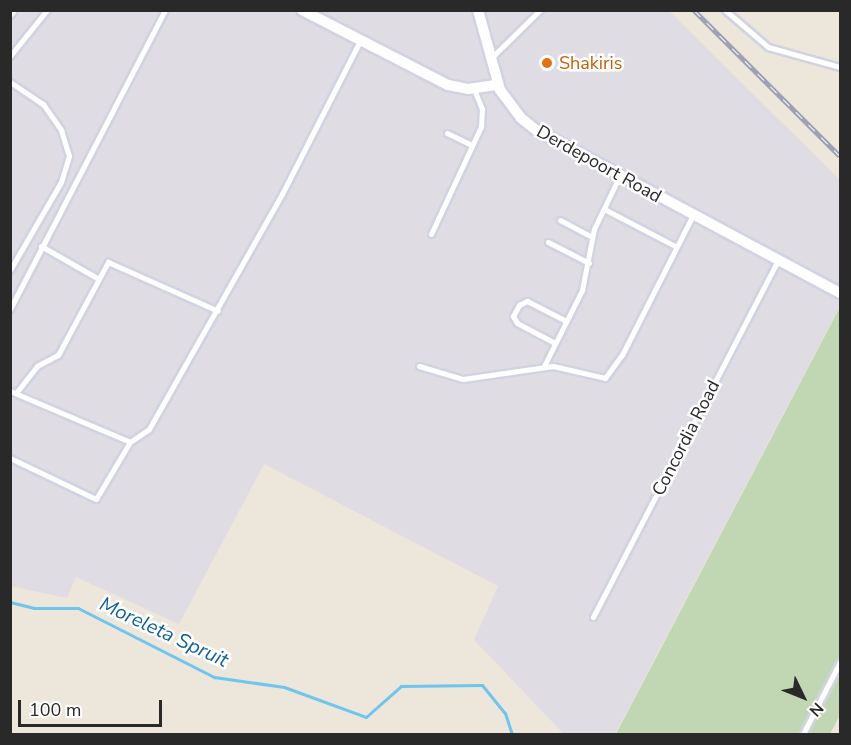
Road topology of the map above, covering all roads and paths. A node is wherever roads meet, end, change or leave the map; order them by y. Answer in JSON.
{"nodes":[{"id":1,"x":14,"y":10,"type":"edge"},
{"id":2,"x":47,"y":10,"type":"edge"},
{"id":3,"x":165,"y":10,"type":"edge"},
{"id":4,"x":302,"y":10,"type":"edge"},
{"id":5,"x":478,"y":10,"type":"edge"},
{"id":6,"x":540,"y":10,"type":"edge"},
{"id":7,"x":725,"y":10,"type":"edge"},
{"id":8,"x":10,"y":15,"type":"edge"},
{"id":9,"x":360,"y":41,"type":"junction"},
{"id":10,"x":10,"y":56,"type":"edge"},
{"id":11,"x":490,"y":59,"type":"junction"},
{"id":12,"x":840,"y":67,"type":"edge"},
{"id":13,"x":10,"y":82,"type":"edge"},
{"id":14,"x":498,"y":85,"type":"junction"},
{"id":15,"x":474,"y":89,"type":"junction"},
{"id":16,"x":447,"y":134,"type":"dead end"},
{"id":17,"x":472,"y":145,"type":"junction"},
{"id":18,"x":619,"y":177,"type":"junction"},
{"id":19,"x":604,"y":209,"type":"junction"},
{"id":20,"x":693,"y":216,"type":"junction"},
{"id":21,"x":560,"y":220,"type":"dead end"},
{"id":22,"x":431,"y":234,"type":"dead end"},
{"id":23,"x":592,"y":237,"type":"junction"},
{"id":24,"x":548,"y":242,"type":"dead end"},
{"id":25,"x":41,"y":246,"type":"junction"},
{"id":26,"x":677,"y":247,"type":"junction"},
{"id":27,"x":778,"y":260,"type":"junction"},
{"id":28,"x":590,"y":263,"type":"junction"},
{"id":29,"x":10,"y":270,"type":"edge"},
{"id":30,"x":97,"y":278,"type":"junction"},
{"id":31,"x":840,"y":292,"type":"edge"},
{"id":32,"x":10,"y":309,"type":"edge"},
{"id":33,"x":218,"y":311,"type":"junction"},
{"id":34,"x":566,"y":321,"type":"junction"},
{"id":35,"x":555,"y":343,"type":"junction"},
{"id":36,"x":419,"y":366,"type":"dead end"},
{"id":37,"x":544,"y":366,"type":"junction"},
{"id":38,"x":13,"y":392,"type":"edge"},
{"id":39,"x":129,"y":441,"type":"junction"},
{"id":40,"x":10,"y":458,"type":"edge"},
{"id":41,"x":593,"y":617,"type":"dead end"},
{"id":42,"x":840,"y":662,"type":"edge"},
{"id":43,"x":803,"y":735,"type":"edge"}],
"edges":[{"from":1,"to":8,"type":"lane"},
{"from":2,"to":10,"type":"lane"},
{"from":3,"to":25,"type":"lane"},
{"from":4,"to":9,"type":"street"},
{"from":5,"to":11,"type":"street","name":"Derdepoort Road"},
{"from":6,"to":11,"type":"lane"},
{"from":7,"to":12,"type":"lane"},
{"from":9,"to":15,"type":"street"},
{"from":9,"to":33,"type":"lane"},
{"from":11,"to":14,"type":"street","name":"Derdepoort Road"},
{"from":13,"to":29,"type":"lane"},
{"from":14,"to":15,"type":"street"},
{"from":14,"to":18,"type":"street","name":"Derdepoort Road"},
{"from":15,"to":17,"type":"lane"},
{"from":16,"to":17,"type":"lane"},
{"from":17,"to":22,"type":"lane"},
{"from":18,"to":19,"type":"lane"},
{"from":18,"to":20,"type":"street","name":"Derdepoort Road"},
{"from":19,"to":23,"type":"lane"},
{"from":19,"to":26,"type":"lane"},
{"from":20,"to":26,"type":"lane"},
{"from":20,"to":27,"type":"street","name":"Derdepoort Road"},
{"from":21,"to":23,"type":"lane"},
{"from":23,"to":28,"type":"lane"},
{"from":24,"to":28,"type":"lane"},
{"from":25,"to":30,"type":"lane"},
{"from":25,"to":32,"type":"lane"},
{"from":26,"to":37,"type":"lane"},
{"from":27,"to":31,"type":"street","name":"Derdepoort Road"},
{"from":27,"to":41,"type":"lane","name":"Concordia Road"},
{"from":28,"to":34,"type":"lane"},
{"from":30,"to":33,"type":"lane"},
{"from":30,"to":38,"type":"lane"},
{"from":33,"to":39,"type":"lane"},
{"from":34,"to":35,"type":"lane"},
{"from":34,"to":35,"type":"lane"},
{"from":35,"to":37,"type":"lane"},
{"from":36,"to":37,"type":"lane"},
{"from":38,"to":39,"type":"lane"},
{"from":39,"to":40,"type":"lane"},
{"from":42,"to":43,"type":"lane"}]}
